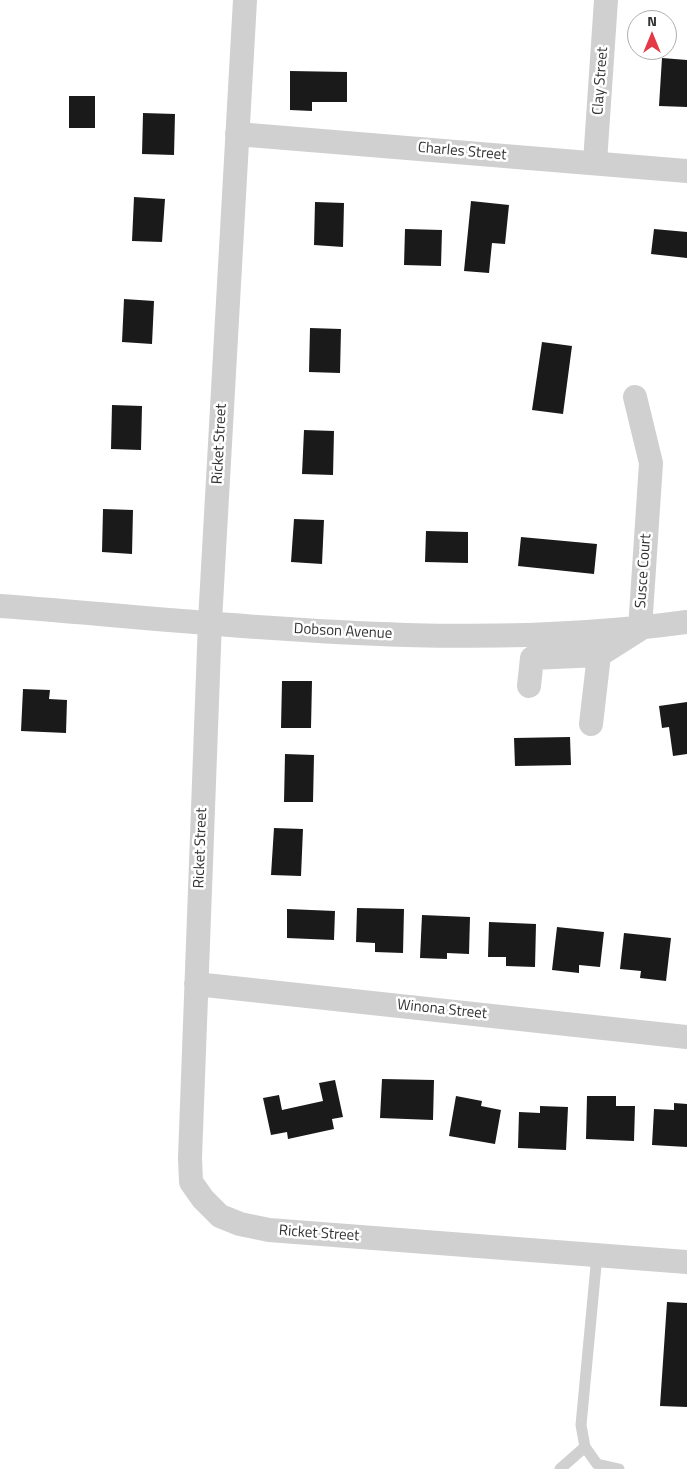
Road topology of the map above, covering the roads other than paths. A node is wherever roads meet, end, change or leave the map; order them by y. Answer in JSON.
{"nodes":[{"id":1,"x":245,"y":0,"type":"edge"},
{"id":2,"x":606,"y":0,"type":"edge"},
{"id":3,"x":237,"y":134,"type":"junction"},
{"id":4,"x":595,"y":162,"type":"junction"},
{"id":5,"x":687,"y":171,"type":"edge"},
{"id":6,"x":635,"y":397,"type":"dead end"},
{"id":7,"x":0,"y":606,"type":"edge"},
{"id":8,"x":210,"y":622,"type":"junction"},
{"id":9,"x":687,"y":622,"type":"edge"},
{"id":10,"x":640,"y":628,"type":"junction"},
{"id":11,"x":599,"y":655,"type":"junction"},
{"id":12,"x":529,"y":686,"type":"dead end"},
{"id":13,"x":591,"y":724,"type":"dead end"},
{"id":14,"x":196,"y":984,"type":"junction"},
{"id":15,"x":687,"y":1037,"type":"edge"},
{"id":16,"x":597,"y":1255,"type":"junction"},
{"id":17,"x":687,"y":1262,"type":"edge"},
{"id":18,"x":586,"y":1447,"type":"junction"},
{"id":19,"x":560,"y":1469,"type":"edge"},
{"id":20,"x":618,"y":1469,"type":"edge"}],
"edges":[{"from":1,"to":3,"type":"street","name":"Ricket Street"},
{"from":2,"to":4,"type":"street","name":"Clay Street"},
{"from":3,"to":4,"type":"street","name":"Charles Street"},
{"from":3,"to":8,"type":"street","name":"Ricket Street"},
{"from":4,"to":5,"type":"street","name":"Charles Street"},
{"from":6,"to":10,"type":"street","name":"Susce Court"},
{"from":7,"to":8,"type":"street","name":"Dobson Avenue"},
{"from":8,"to":10,"type":"street","name":"Dobson Avenue"},
{"from":8,"to":14,"type":"street","name":"Ricket Street"},
{"from":9,"to":10,"type":"street","name":"Dobson Avenue"},
{"from":10,"to":11,"type":"street","name":"Susce Court"},
{"from":11,"to":12,"type":"street"},
{"from":11,"to":13,"type":"street"},
{"from":14,"to":15,"type":"street","name":"Winona Street"},
{"from":14,"to":16,"type":"street","name":"Ricket Street"},
{"from":16,"to":17,"type":"street","name":"Ricket Street"},
{"from":16,"to":18,"type":"lane"},
{"from":18,"to":19,"type":"lane"},
{"from":18,"to":20,"type":"lane"}]}
